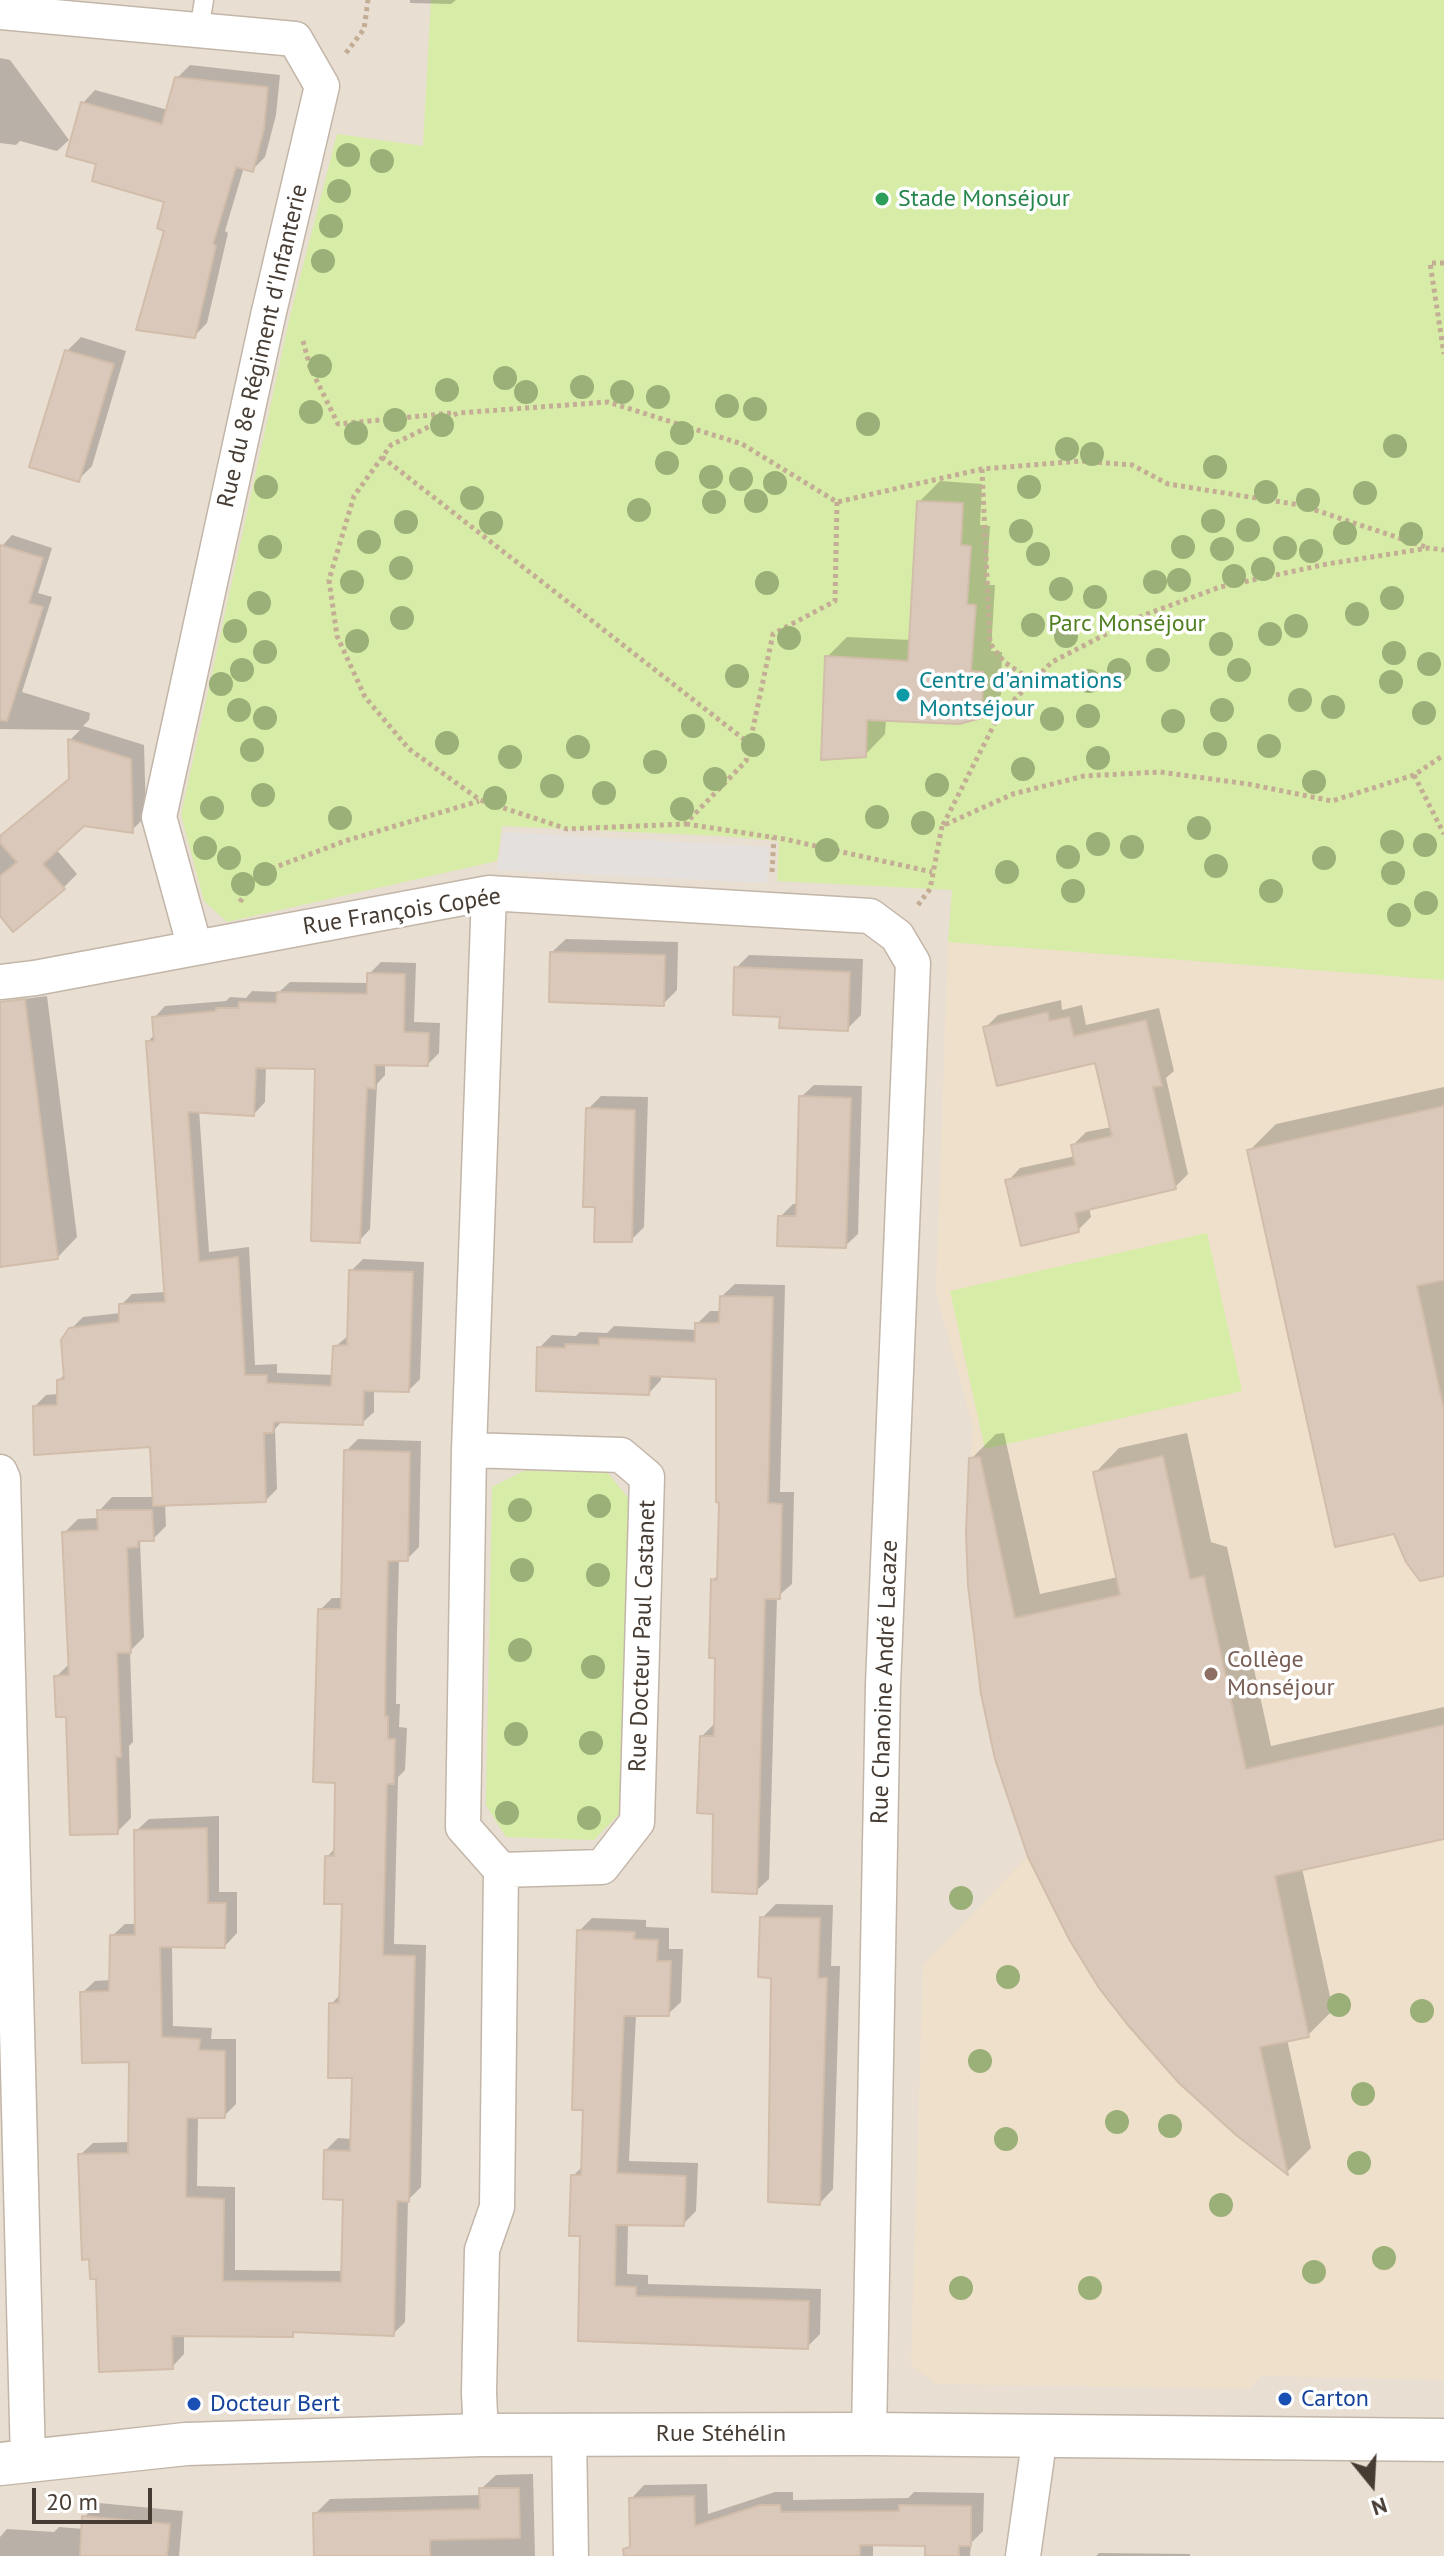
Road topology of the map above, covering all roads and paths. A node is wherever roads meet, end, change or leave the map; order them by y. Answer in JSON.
{"nodes":[{"id":1,"x":368,"y":0,"type":"edge"},
{"id":2,"x":0,"y":12,"type":"edge"},
{"id":3,"x":202,"y":15,"type":"edge"},
{"id":4,"x":322,"y":86,"type":"junction"},
{"id":5,"x":1444,"y":263,"type":"edge"},
{"id":6,"x":268,"y":316,"type":"junction"},
{"id":7,"x":1444,"y":354,"type":"edge"},
{"id":8,"x":458,"y":413,"type":"junction"},
{"id":9,"x":382,"y":457,"type":"junction"},
{"id":10,"x":982,"y":469,"type":"junction"},
{"id":11,"x":837,"y":502,"type":"junction"},
{"id":12,"x":1429,"y":548,"type":"junction"},
{"id":13,"x":1444,"y":550,"type":"edge"},
{"id":14,"x":1033,"y":681,"type":"junction"},
{"id":15,"x":1073,"y":688,"type":"dead end"},
{"id":16,"x":750,"y":744,"type":"junction"},
{"id":17,"x":1444,"y":755,"type":"edge"},
{"id":18,"x":1414,"y":775,"type":"junction"},
{"id":19,"x":480,"y":800,"type":"junction"},
{"id":20,"x":685,"y":824,"type":"junction"},
{"id":21,"x":942,"y":826,"type":"junction"},
{"id":22,"x":1444,"y":834,"type":"edge"},
{"id":23,"x":932,"y":872,"type":"junction"},
{"id":24,"x":489,"y":893,"type":"junction"},
{"id":25,"x":897,"y":936,"type":"junction"},
{"id":26,"x":195,"y":948,"type":"junction"},
{"id":27,"x":0,"y":982,"type":"edge"},
{"id":28,"x":469,"y":1450,"type":"junction"},
{"id":29,"x":0,"y":1472,"type":"edge"},
{"id":30,"x":501,"y":1870,"type":"junction"},
{"id":31,"x":569,"y":2434,"type":"junction"},
{"id":32,"x":869,"y":2434,"type":"junction"},
{"id":33,"x":481,"y":2435,"type":"junction"},
{"id":34,"x":1040,"y":2435,"type":"junction"},
{"id":35,"x":1444,"y":2440,"type":"edge"},
{"id":36,"x":14,"y":2463,"type":"edge"},
{"id":37,"x":571,"y":2556,"type":"edge"},
{"id":38,"x":1023,"y":2556,"type":"edge"}],
"edges":[{"from":1,"to":4,"type":"path"},
{"from":2,"to":3,"type":"street"},
{"from":3,"to":4,"type":"street"},
{"from":4,"to":6,"type":"street","name":"Rue du 8e Régiment d'Infanterie"},
{"from":5,"to":7,"type":"path"},
{"from":6,"to":8,"type":"path"},
{"from":6,"to":26,"type":"street","name":"Rue du 8e Régiment d'Infanterie"},
{"from":8,"to":9,"type":"path"},
{"from":8,"to":11,"type":"path"},
{"from":9,"to":16,"type":"path"},
{"from":9,"to":19,"type":"path"},
{"from":10,"to":11,"type":"path"},
{"from":10,"to":12,"type":"path"},
{"from":10,"to":14,"type":"path"},
{"from":11,"to":16,"type":"path"},
{"from":12,"to":13,"type":"path"},
{"from":12,"to":14,"type":"path"},
{"from":14,"to":15,"type":"path"},
{"from":14,"to":21,"type":"path"},
{"from":16,"to":20,"type":"path"},
{"from":17,"to":18,"type":"path"},
{"from":18,"to":21,"type":"path"},
{"from":18,"to":22,"type":"path"},
{"from":19,"to":20,"type":"path"},
{"from":19,"to":26,"type":"path"},
{"from":20,"to":23,"type":"path"},
{"from":21,"to":23,"type":"path"},
{"from":23,"to":25,"type":"path"},
{"from":24,"to":25,"type":"street","name":"Rue François Copée"},
{"from":24,"to":26,"type":"street","name":"Rue François Copée"},
{"from":24,"to":28,"type":"street"},
{"from":25,"to":32,"type":"street","name":"Rue Chanoine André Lacaze"},
{"from":26,"to":27,"type":"street","name":"Rue François Copée"},
{"from":28,"to":30,"type":"street"},
{"from":28,"to":30,"type":"street","name":"Rue Docteur Paul Castanet"},
{"from":29,"to":36,"type":"street"},
{"from":30,"to":33,"type":"street"},
{"from":31,"to":32,"type":"street","name":"Rue Stéhélin"},
{"from":31,"to":33,"type":"street","name":"Rue Stéhélin"},
{"from":31,"to":37,"type":"street"},
{"from":32,"to":34,"type":"street","name":"Rue Stéhélin"},
{"from":33,"to":36,"type":"street","name":"Rue Stéhélin"},
{"from":34,"to":35,"type":"street","name":"Rue Stéhélin"},
{"from":34,"to":38,"type":"street"}]}
